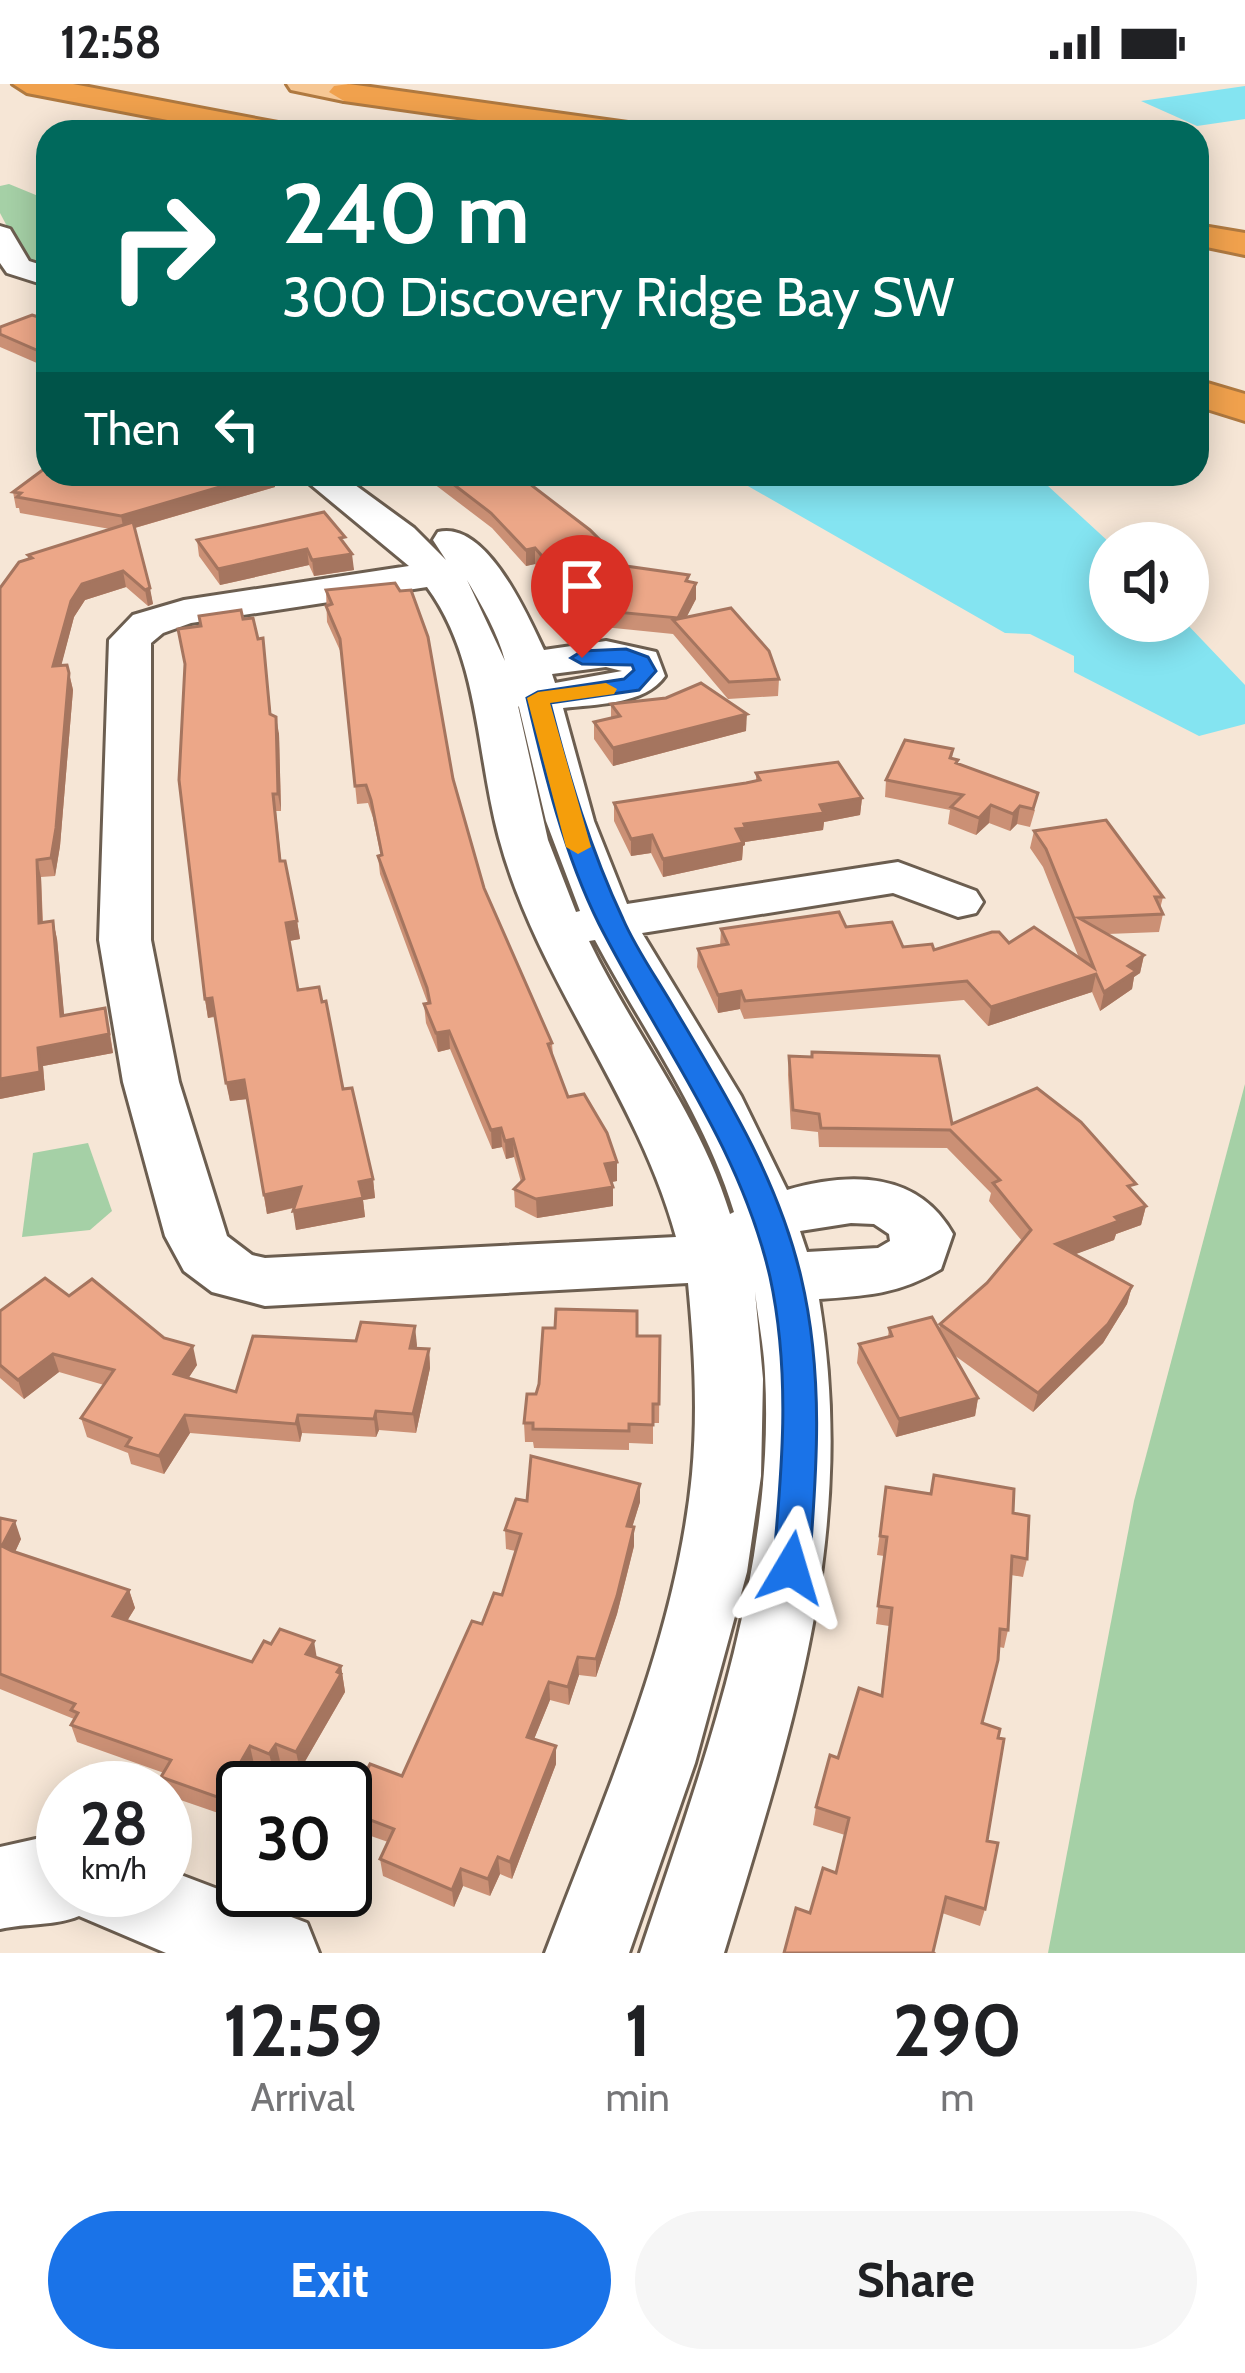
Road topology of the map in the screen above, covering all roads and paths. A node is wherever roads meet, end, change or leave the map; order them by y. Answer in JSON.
{"nodes":[{"id":1,"x":15,"y":84,"type":"edge"},
{"id":2,"x":27,"y":84,"type":"edge"},
{"id":3,"x":301,"y":84,"type":"edge"},
{"id":4,"x":344,"y":92,"type":"junction"},
{"id":5,"x":156,"y":120,"type":"edge"},
{"id":6,"x":215,"y":120,"type":"edge"},
{"id":7,"x":513,"y":120,"type":"edge"},
{"id":8,"x":543,"y":120,"type":"edge"},
{"id":9,"x":1209,"y":209,"type":"edge"},
{"id":10,"x":1245,"y":212,"type":"edge"},
{"id":11,"x":0,"y":236,"type":"edge"},
{"id":12,"x":1209,"y":237,"type":"edge"},
{"id":13,"x":1245,"y":244,"type":"edge"},
{"id":14,"x":36,"y":273,"type":"edge"},
{"id":15,"x":1209,"y":366,"type":"edge"},
{"id":16,"x":1245,"y":376,"type":"edge"},
{"id":17,"x":1209,"y":396,"type":"edge"},
{"id":18,"x":1245,"y":408,"type":"edge"},
{"id":19,"x":332,"y":486,"type":"edge"},
{"id":20,"x":381,"y":486,"type":"edge"},
{"id":21,"x":457,"y":570,"type":"junction"},
{"id":22,"x":958,"y":902,"type":"dead end"},
{"id":23,"x":585,"y":926,"type":"junction"},
{"id":24,"x":777,"y":1248,"type":"junction"},
{"id":25,"x":715,"y":1258,"type":"junction"},
{"id":26,"x":36,"y":1880,"type":"edge"},
{"id":27,"x":0,"y":1888,"type":"edge"},
{"id":28,"x":181,"y":1917,"type":"edge"},
{"id":29,"x":277,"y":1953,"type":"edge"},
{"id":30,"x":587,"y":1953,"type":"edge"},
{"id":31,"x":682,"y":1953,"type":"edge"}],
"edges":[{"from":1,"to":5,"type":"highway"},
{"from":2,"to":6,"type":"highway"},
{"from":3,"to":4,"type":"main road"},
{"from":4,"to":7,"type":"highway"},
{"from":4,"to":8,"type":"highway"},
{"from":9,"to":10,"type":"highway"},
{"from":11,"to":14,"type":"street"},
{"from":12,"to":13,"type":"highway"},
{"from":15,"to":16,"type":"highway"},
{"from":17,"to":18,"type":"highway"},
{"from":19,"to":21,"type":"street"},
{"from":20,"to":21,"type":"street"},
{"from":21,"to":23,"type":"street"},
{"from":21,"to":25,"type":"street"},
{"from":22,"to":23,"type":"street"},
{"from":23,"to":24,"type":"street"},
{"from":23,"to":25,"type":"street"},
{"from":24,"to":25,"type":"street"},
{"from":24,"to":31,"type":"street"},
{"from":25,"to":30,"type":"street"},
{"from":26,"to":27,"type":"street"},
{"from":28,"to":29,"type":"street"}]}
